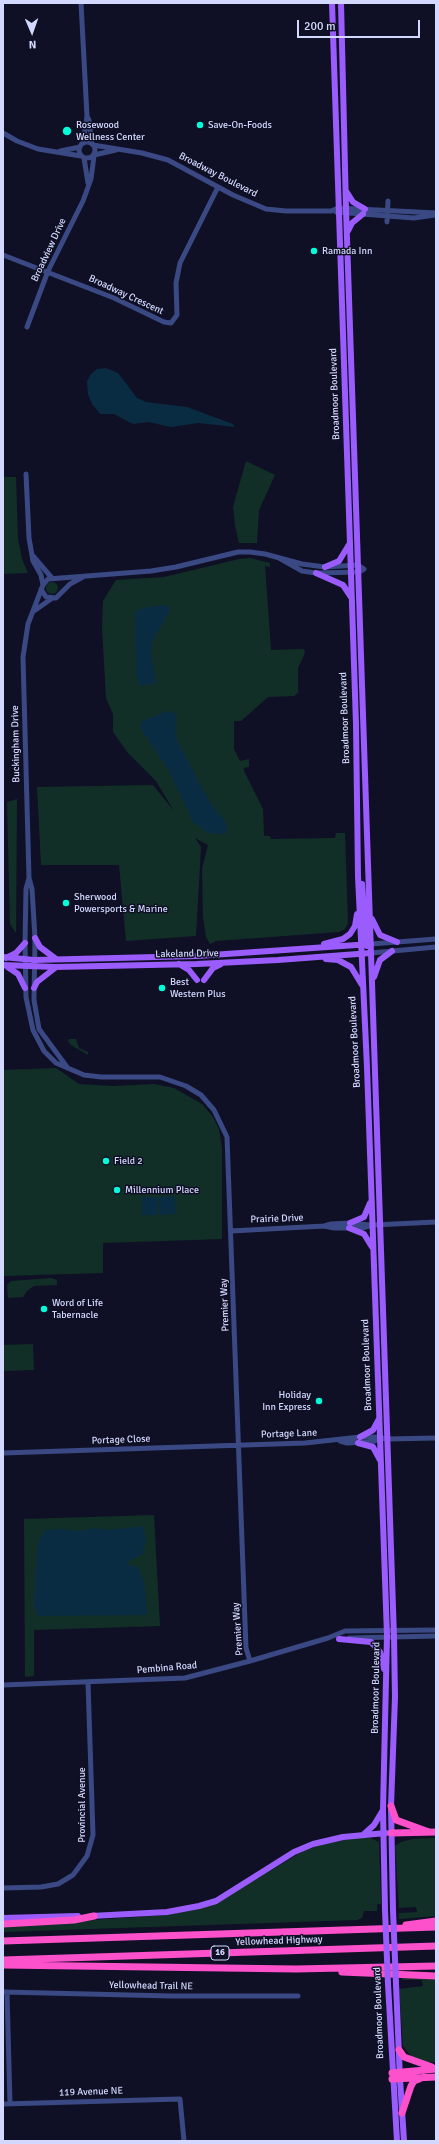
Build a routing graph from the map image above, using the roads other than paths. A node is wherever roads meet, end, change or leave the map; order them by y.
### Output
1 (81, 3) edge
2 (332, 3) edge
3 (338, 3) edge
4 (342, 3) edge
5 (342, 23) junction
6 (87, 116) junction
7 (3, 133) edge
8 (92, 144) junction
9 (81, 145) junction
10 (119, 150) junction
11 (55, 151) junction
12 (94, 155) junction
13 (83, 157) junction
14 (88, 182) junction
15 (218, 187) junction
16 (346, 190) junction
17 (388, 201) dead end
18 (388, 210) junction
19 (336, 211) junction
20 (346, 211) junction
21 (364, 212) junction
22 (436, 214) edge
23 (388, 216) junction
24 (387, 222) dead end
25 (347, 232) junction
26 (3, 255) edge
27 (48, 271) junction
28 (27, 327) dead end
29 (26, 474) dead end
30 (350, 543) junction
31 (33, 556) junction
32 (279, 558) junction
33 (350, 566) junction
34 (326, 567) junction
35 (358, 569) junction
36 (351, 572) junction
37 (316, 573) junction
38 (87, 574) junction
39 (55, 579) junction
40 (42, 587) junction
41 (64, 590) junction
42 (351, 598) junction
43 (50, 599) junction
44 (34, 612) junction
45 (358, 876) junction
46 (29, 878) junction
47 (359, 906) junction
48 (370, 912) junction
49 (35, 938) junction
50 (436, 939) edge
51 (397, 942) junction
52 (25, 943) junction
53 (366, 944) junction
54 (436, 947) edge
55 (280, 951) junction
56 (392, 951) junction
57 (371, 953) junction
58 (362, 954) junction
59 (4, 957) edge
60 (300, 958) junction
61 (56, 959) junction
62 (25, 960) junction
63 (34, 960) junction
64 (223, 963) junction
65 (177, 964) junction
66 (4, 965) edge
67 (25, 967) junction
68 (34, 967) junction
69 (55, 967) junction
70 (197, 980) dead end
71 (204, 980) dead end
72 (362, 986) junction
73 (372, 987) junction
74 (26, 988) junction
75 (34, 988) junction
76 (67, 1067) junction
77 (372, 1199) junction
78 (436, 1222) edge
79 (349, 1225) junction
80 (371, 1225) junction
81 (380, 1225) junction
82 (231, 1231) junction
83 (374, 1252) junction
84 (379, 1418) junction
85 (379, 1438) junction
86 (436, 1438) edge
87 (388, 1439) junction
88 (359, 1440) junction
89 (239, 1444) junction
90 (3, 1453) edge
91 (381, 1462) junction
92 (436, 1630) edge
93 (387, 1633) junction
94 (394, 1633) junction
95 (436, 1636) edge
96 (328, 1638) junction
97 (339, 1639) junction
98 (250, 1661) junction
99 (88, 1682) junction
100 (3, 1685) edge
101 (387, 1686) junction
102 (391, 1806) junction
103 (383, 1810) junction
104 (432, 1832) edge
105 (383, 1833) junction
106 (391, 1833) junction
107 (364, 1834) junction
108 (3, 1888) edge
109 (94, 1916) junction
110 (3, 1918) edge
111 (436, 1921) edge
112 (3, 1924) edge
113 (436, 1927) edge
114 (379, 1929) junction
115 (3, 1941) edge
116 (436, 1946) edge
117 (3, 1960) edge
118 (3, 1965) edge
119 (436, 1966) edge
120 (296, 1969) junction
121 (436, 1976) edge
122 (5, 1992) edge
123 (298, 1996) dead end
124 (399, 2050) junction
125 (436, 2068) edge
126 (396, 2076) junction
127 (436, 2076) edge
128 (424, 2077) junction
129 (3, 2104) edge
130 (10, 2104) junction
131 (402, 2113) junction
132 (184, 2141) edge
133 (397, 2141) edge
134 (404, 2141) edge

1 - 6 street
2 - 19 main road, Broadmoor Boulevard
3 - 5 main road
4 - 5 main road, Broadmoor Boulevard
5 - 16 main road, Broadmoor Boulevard
6 - 8 street
6 - 9 street
7 - 11 street
8 - 9 street
8 - 10 street, Broadway Boulevard
8 - 12 street
9 - 11 street
9 - 13 street
10 - 12 street, Broadway Boulevard
10 - 15 street, Broadway Boulevard
11 - 13 street
12 - 13 street
12 - 14 street, Broadview Drive
13 - 14 street
14 - 27 street, Broadview Drive
15 - 19 street, Broadway Boulevard
15 - 27 street, Broadway Crescent
16 - 20 main road, Broadmoor Boulevard
16 - 21 main road
17 - 18 street
18 - 21 street
18 - 22 street
18 - 23 street
19 - 20 street, Broadway Boulevard
19 - 30 main road, Broadmoor Boulevard
20 - 21 street, Broadway Boulevard
20 - 25 main road, Broadmoor Boulevard
21 - 23 street
21 - 25 main road
22 - 23 street
23 - 24 street
25 - 35 main road, Broadmoor Boulevard
26 - 27 street
27 - 28 street, Broadview Drive
29 - 31 street
30 - 33 main road, Broadmoor Boulevard
30 - 34 main road
31 - 39 street
31 - 40 street
32 - 34 street
32 - 37 street
32 - 38 street
33 - 34 street
33 - 35 street
33 - 36 main road, Broadmoor Boulevard
35 - 36 street
35 - 48 main road, Broadmoor Boulevard
36 - 37 street
36 - 42 main road, Broadmoor Boulevard
37 - 42 main road
38 - 39 street
38 - 41 street
39 - 40 street
39 - 41 street
40 - 43 street
40 - 44 street, Buckingham Drive
41 - 43 street
42 - 45 main road, Broadmoor Boulevard
43 - 44 street
44 - 46 street, Buckingham Drive
45 - 47 main road, Broadmoor Boulevard
45 - 53 main road
46 - 49 street, Buckingham Drive
46 - 52 street, Buckingham Drive
47 - 53 main road, Broadmoor Boulevard
47 - 55 main road
48 - 51 main road
48 - 53 main road, Broadmoor Boulevard
49 - 61 main road
49 - 63 street, Buckingham Drive
50 - 51 street
51 - 53 street
52 - 59 main road
52 - 62 street, Buckingham Drive
53 - 55 main road, Lakeland Drive
53 - 57 main road, Broadmoor Boulevard
53 - 58 main road, Broadmoor Boulevard
54 - 56 street
55 - 61 main road, Lakeland Drive
56 - 57 street
56 - 73 main road
57 - 58 main road, Lakeland Drive
57 - 73 main road, Broadmoor Boulevard
58 - 60 main road, Lakeland Drive
58 - 72 main road, Broadmoor Boulevard
59 - 62 main road, Lakeland Drive
60 - 64 main road, Lakeland Drive
60 - 72 main road
61 - 63 main road, Lakeland Drive
62 - 63 main road, Lakeland Drive
62 - 67 street, Premier Way
63 - 68 street, Premier Way
64 - 65 main road, Lakeland Drive
64 - 71 main road
65 - 69 main road, Lakeland Drive
65 - 70 main road
66 - 67 main road, Lakeland Drive
66 - 74 main road
67 - 68 main road, Lakeland Drive
67 - 74 street, Premier Way
68 - 69 main road, Lakeland Drive
68 - 75 street, Premier Way
69 - 75 main road
72 - 77 main road, Broadmoor Boulevard
73 - 81 main road, Broadmoor Boulevard
74 - 76 street, Premier Way
75 - 76 street, Premier Way
76 - 82 street, Premier Way
77 - 79 main road
77 - 80 main road, Broadmoor Boulevard
78 - 81 street, Prairie Drive
79 - 80 street, Prairie Drive
79 - 82 street, Prairie Drive
79 - 83 main road
80 - 81 street, Prairie Drive
80 - 83 main road, Broadmoor Boulevard
81 - 87 main road, Broadmoor Boulevard
82 - 89 street, Premier Way
83 - 84 main road, Broadmoor Boulevard
84 - 85 main road, Broadmoor Boulevard
84 - 88 main road
85 - 87 street, Portage Lane
85 - 88 street, Portage Lane
85 - 91 main road, Broadmoor Boulevard
86 - 87 street, Portage Lane
87 - 94 main road, Broadmoor Boulevard
88 - 89 street, Portage Lane
88 - 91 main road
89 - 90 street, Portage Close
89 - 98 street, Premier Way
91 - 93 main road, Broadmoor Boulevard
92 - 94 street
93 - 94 street
93 - 96 street, Pembina Road
93 - 97 street, Pembina Road
93 - 101 main road, Broadmoor Boulevard
94 - 95 street
94 - 102 main road, Broadmoor Boulevard
96 - 97 street, Pembina Road
96 - 98 street, Pembina Road
97 - 101 main road
98 - 99 street, Pembina Road
99 - 100 street, Pembina Road
99 - 108 street, Provincial Avenue
101 - 103 main road, Broadmoor Boulevard
102 - 104 highway
102 - 106 main road, Broadmoor Boulevard
103 - 105 main road, Broadmoor Boulevard
103 - 107 main road
104 - 106 highway
105 - 106 main road
105 - 107 main road
105 - 126 main road, Broadmoor Boulevard, bridge
106 - 124 main road, Broadmoor Boulevard, bridge
107 - 109 main road
109 - 110 main road
109 - 112 highway
111 - 114 highway
113 - 114 highway, Yellowhead Highway / 16
114 - 115 highway, Yellowhead Highway / 16
116 - 117 highway, Yellowhead Highway / 16
118 - 120 highway
119 - 120 highway
120 - 121 highway
122 - 123 street, Yellowhead Trail NE
122 - 130 street
124 - 125 highway
124 - 126 main road, Broadmoor Boulevard
125 - 126 highway
126 - 128 highway
126 - 131 main road
126 - 133 main road
127 - 128 highway
128 - 131 highway
129 - 130 street, 119 Avenue NE
130 - 132 street, 119 Avenue NE
131 - 134 main road

